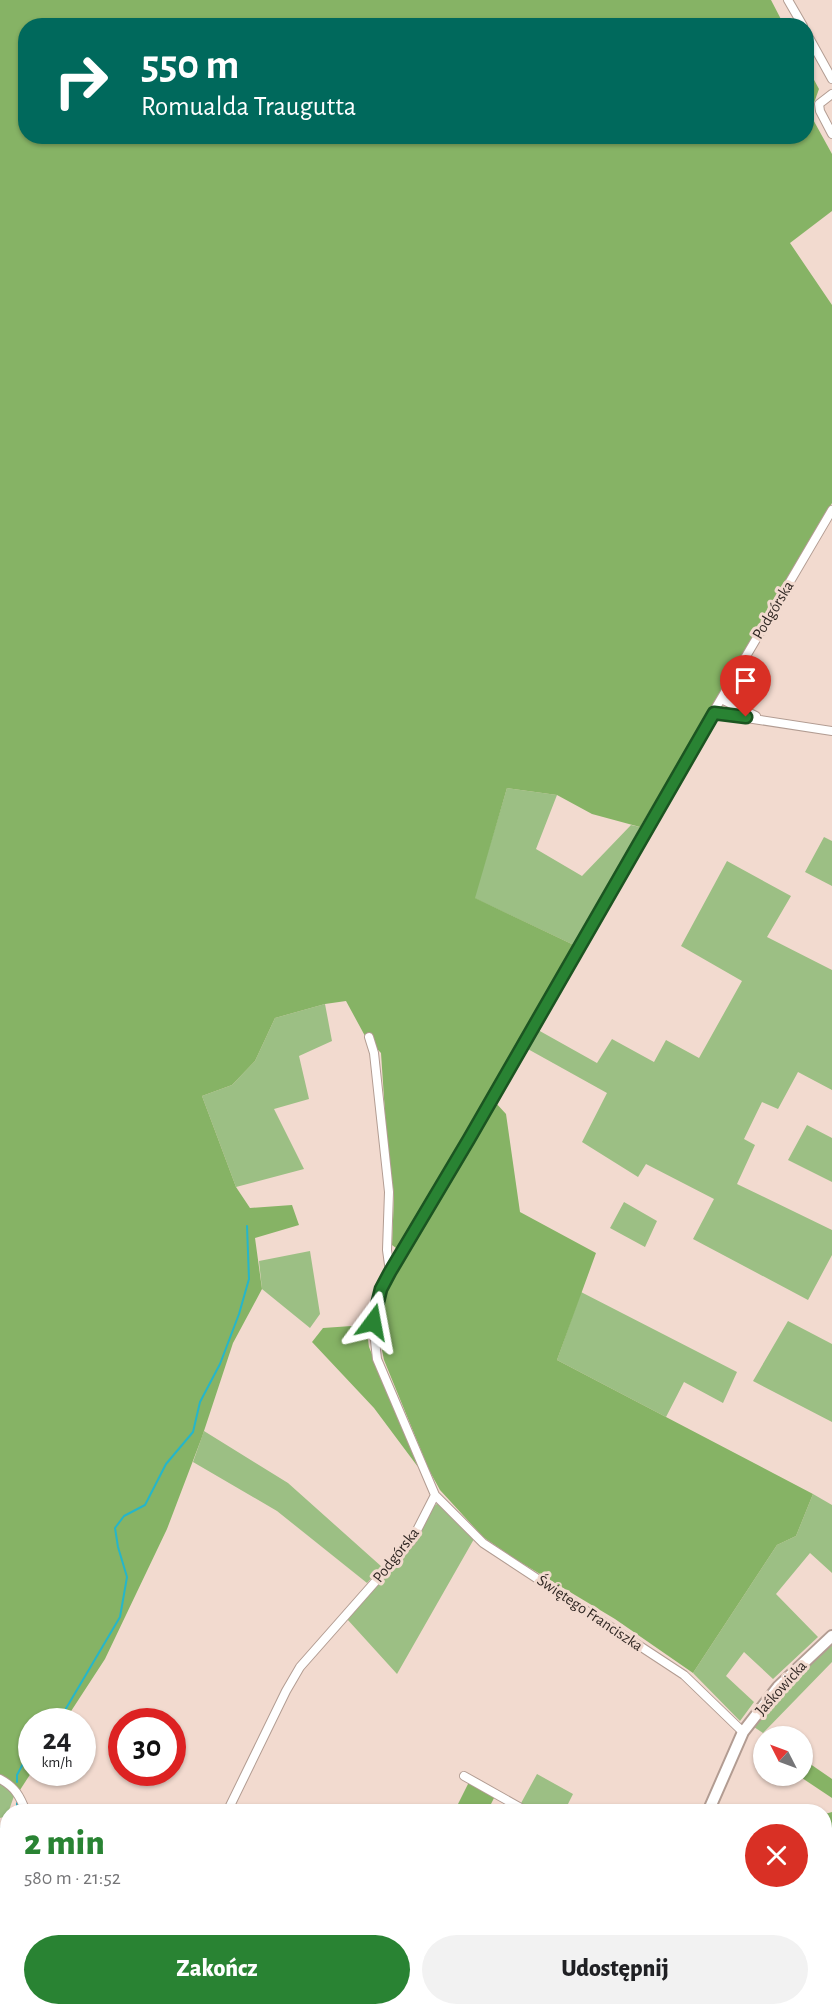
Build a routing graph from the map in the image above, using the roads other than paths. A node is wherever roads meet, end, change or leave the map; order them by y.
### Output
1 (788, 0) edge
2 (798, 18) edge
3 (814, 47) edge
4 (832, 79) edge
5 (832, 94) edge
6 (832, 134) edge
7 (832, 510) edge
8 (721, 699) junction
9 (714, 713) junction
10 (762, 720) junction
11 (832, 731) edge
12 (369, 1037) dead end
13 (390, 1272) junction
14 (435, 1495) junction
15 (832, 1636) edge
16 (743, 1732) junction
17 (464, 1776) dead end
18 (0, 1779) edge
19 (23, 1804) edge
20 (230, 1804) edge
21 (514, 1804) edge
22 (712, 1804) edge

1 - 2 street
3 - 4 street
5 - 6 street
7 - 8 street, Podgórska
8 - 9 street, Podgórska
8 - 10 street
9 - 10 street
9 - 13 street, Podgórska
10 - 11 street
12 - 13 street, Podgórska
13 - 14 street, Podgórska
14 - 16 street, Świętego Franciszka
14 - 20 street, Podgórska
15 - 16 street, Jaśkowicka
16 - 22 street, Jaśkowicka
17 - 21 street
18 - 19 street

